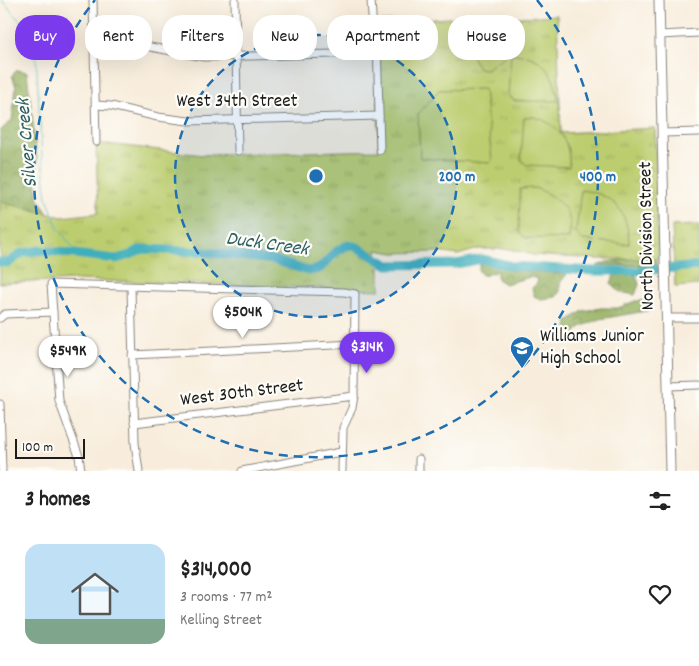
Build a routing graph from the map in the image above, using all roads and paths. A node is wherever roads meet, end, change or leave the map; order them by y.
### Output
1 (93, 0) edge
2 (235, 0) edge
3 (371, 0) edge
4 (659, 0) edge
5 (93, 15) edge
6 (235, 15) edge
7 (371, 15) edge
8 (699, 33) edge
9 (660, 35) junction
10 (327, 54) edge
11 (243, 57) edge
12 (95, 60) edge
13 (236, 60) edge
14 (378, 60) edge
15 (96, 105) junction
16 (379, 116) junction
17 (238, 121) junction
18 (699, 132) edge
19 (662, 133) junction
20 (96, 142) dead end
21 (380, 150) dead end
22 (238, 151) dead end
23 (131, 287) junction
24 (53, 312) junction
25 (0, 318) edge
26 (667, 318) junction
27 (699, 318) edge
28 (354, 344) junction
29 (132, 355) junction
30 (699, 385) edge
31 (668, 386) junction
32 (354, 396) junction
33 (0, 404) edge
34 (134, 423) junction
35 (342, 452) junction
36 (419, 460) dead end
37 (277, 468) edge
38 (2, 471) edge
39 (81, 471) edge
40 (139, 471) edge
41 (242, 471) edge
42 (342, 471) edge
43 (419, 471) edge
44 (670, 471) edge

1 - 5 street
2 - 6 street
3 - 7 street
4 - 9 main road, North Division Street
8 - 9 street
9 - 19 main road, North Division Street
10 - 11 street
12 - 15 street
13 - 17 street
14 - 16 street
15 - 17 street, West 34th Street
15 - 20 street
16 - 17 street, West 34th Street
16 - 21 street
17 - 22 street
18 - 19 street
19 - 26 main road, North Division Street
23 - 24 street
23 - 28 street
23 - 29 street
24 - 25 street
24 - 39 street
26 - 27 street
26 - 31 main road, North Division Street
28 - 29 street
28 - 32 street
29 - 34 street
30 - 31 street
31 - 44 main road, North Division Street
32 - 34 street, West 30th Street
32 - 35 street
33 - 38 street
34 - 40 street
35 - 37 street
35 - 42 street
36 - 43 street
37 - 41 street

